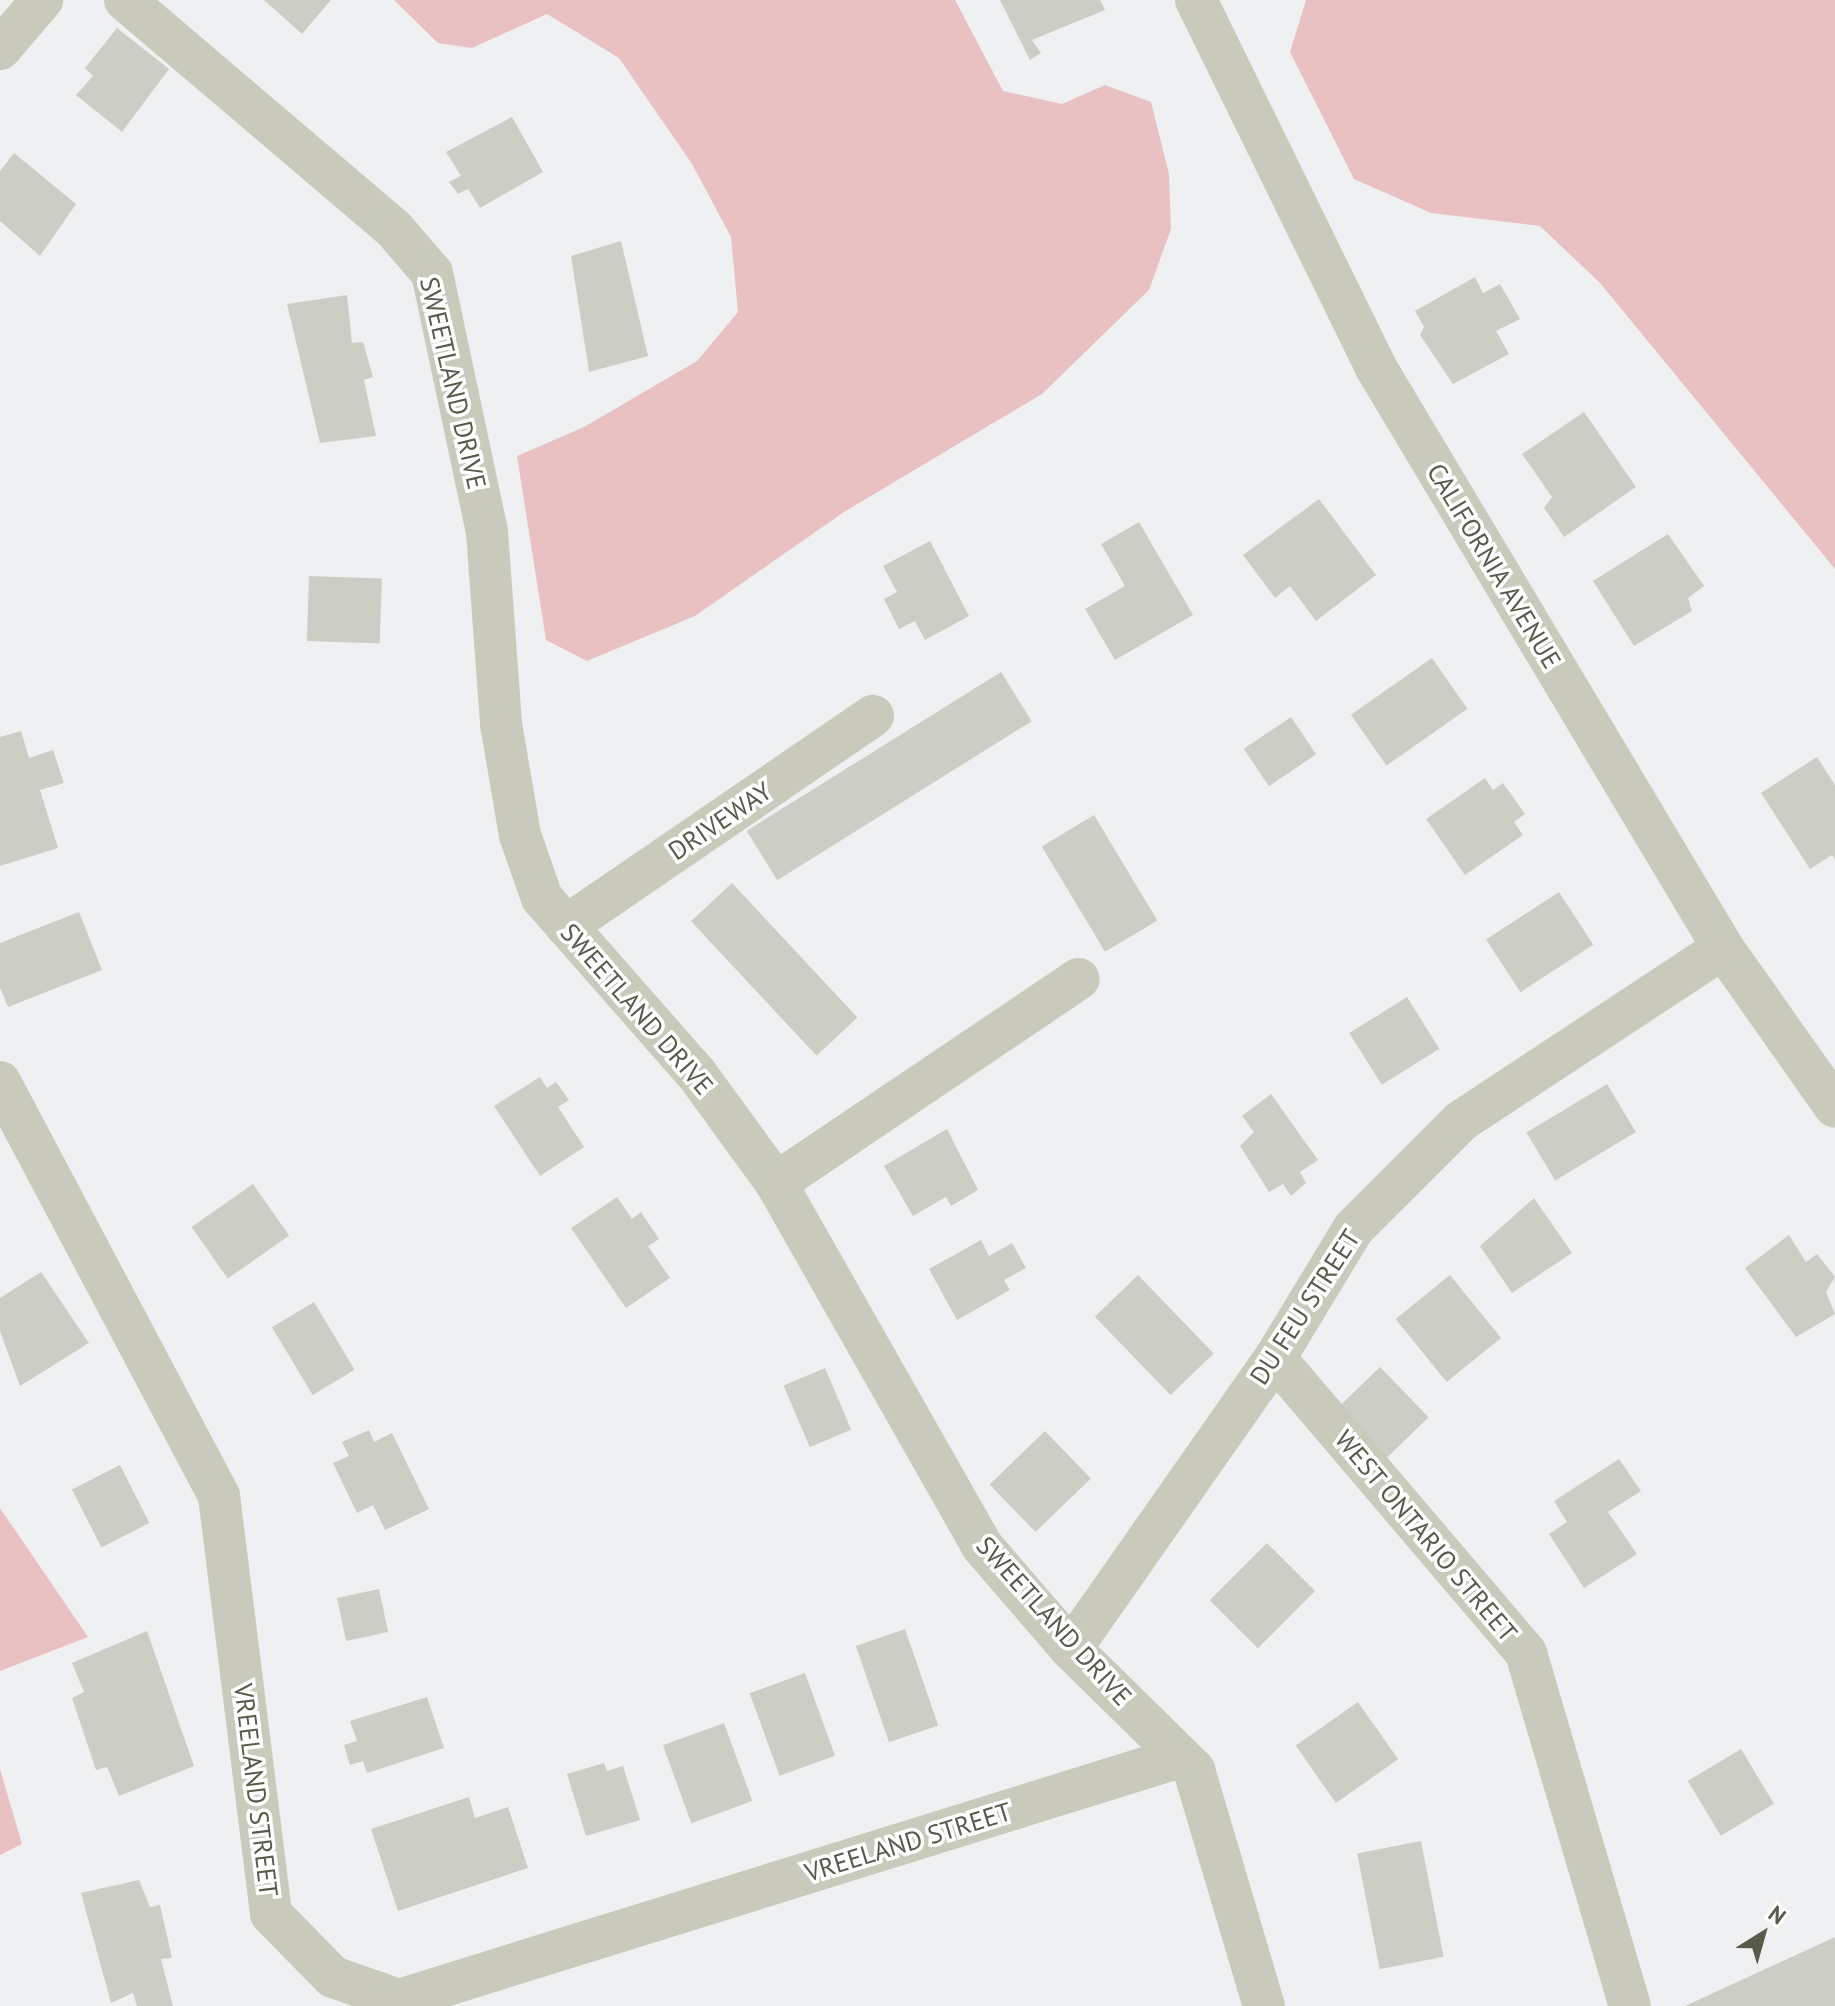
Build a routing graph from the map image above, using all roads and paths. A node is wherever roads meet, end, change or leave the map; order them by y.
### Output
1 (42, 0) edge
2 (125, 0) edge
3 (1196, 0) edge
4 (0, 49) edge
5 (873, 716) dead end
6 (566, 926) junction
7 (1723, 948) junction
8 (1079, 979) dead end
9 (0, 1082) edge
10 (1835, 1107) edge
11 (776, 1183) junction
12 (1275, 1358) junction
13 (1071, 1649) junction
14 (1180, 1757) junction
15 (1264, 2006) edge
16 (1630, 2006) edge

1 - 4 street
2 - 6 street, SWEETLAND DRIVE
3 - 7 street, CALIFORNIA AVENUE
5 - 6 street, DRIVEWAY
6 - 11 street, SWEETLAND DRIVE
7 - 10 street, CALIFORNIA AVENUE
7 - 12 street, DU FEU STREET
8 - 11 street
9 - 14 street, VREELAND STREET
11 - 13 street, SWEETLAND DRIVE
12 - 13 street, DU FEU STREET
12 - 16 street, WEST ONTARIO STREET
13 - 14 street, SWEETLAND DRIVE
14 - 15 street, SWEETLAND DRIVE

